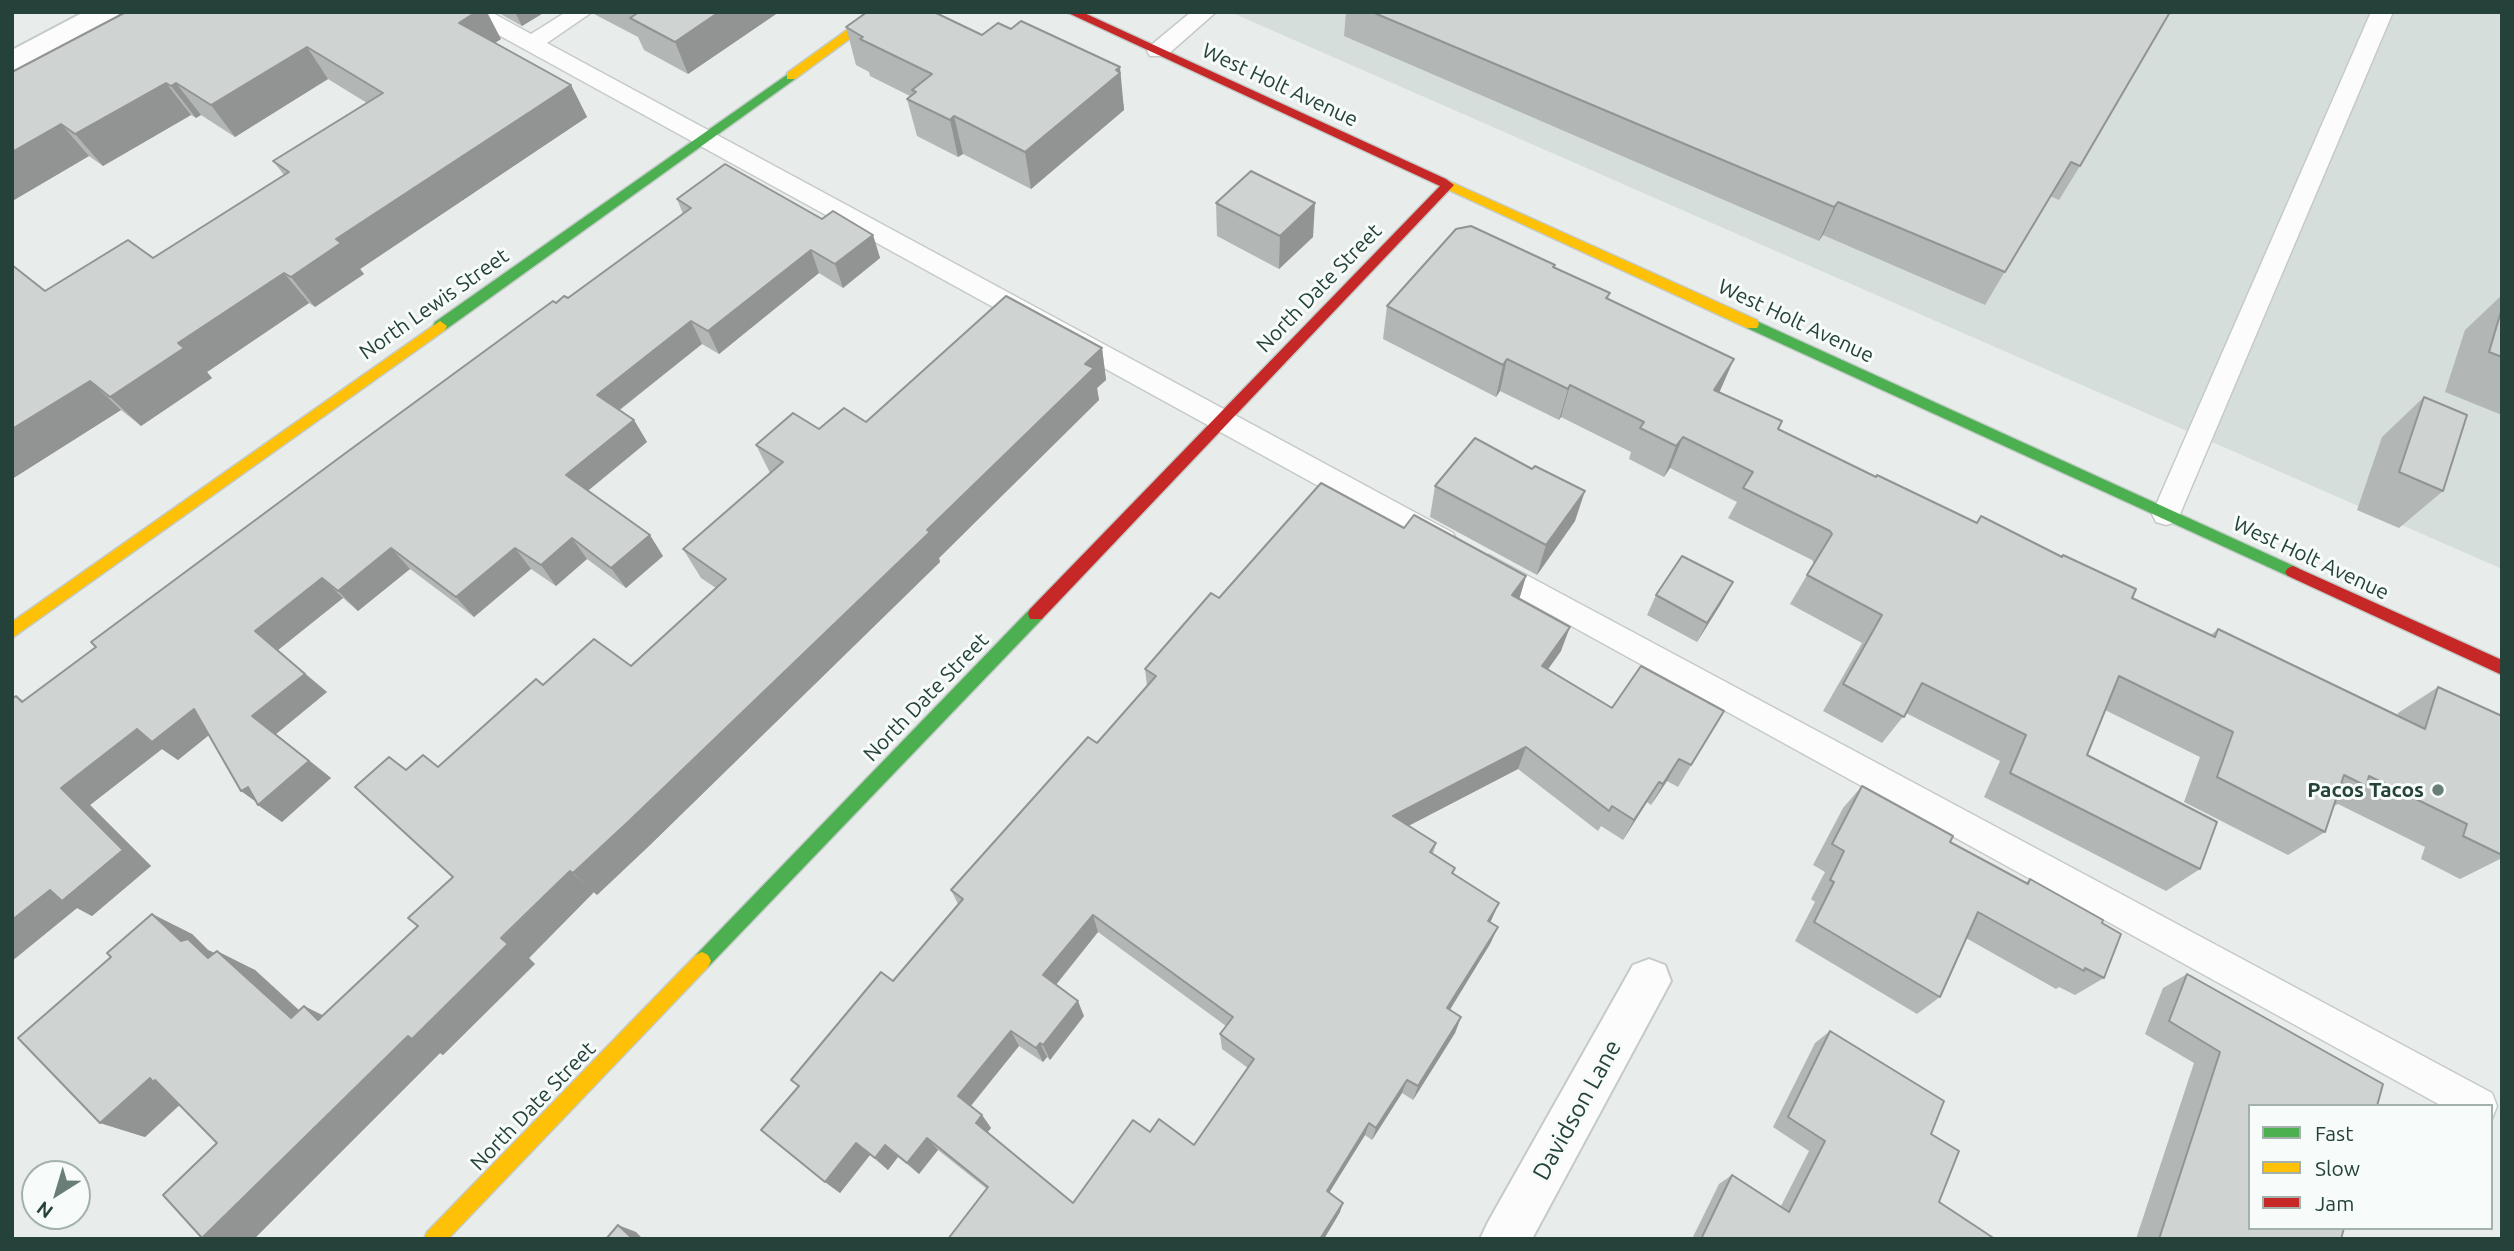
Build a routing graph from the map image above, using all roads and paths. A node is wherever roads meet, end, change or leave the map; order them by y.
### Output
1 (106, 12) edge
2 (474, 12) edge
3 (581, 12) edge
4 (880, 12) edge
5 (1205, 12) edge
6 (2382, 12) edge
7 (1074, 13) edge
8 (531, 43) junction
9 (1158, 51) junction
10 (12, 62) edge
11 (705, 137) junction
12 (1448, 185) junction
13 (1221, 421) junction
14 (2166, 514) junction
15 (12, 631) edge
16 (2502, 668) edge
17 (1649, 981) dead end
18 (2475, 1104) edge
19 (434, 1239) edge
20 (1505, 1239) edge

1 - 10 street
2 - 8 lane
3 - 8 lane
4 - 11 street, North Lewis Street
5 - 9 lane
6 - 14 lane
7 - 9 street, West Holt Avenue
8 - 11 lane
9 - 12 street, West Holt Avenue
11 - 13 lane
11 - 15 street, North Lewis Street
12 - 13 street, North Date Street
12 - 14 street, West Holt Avenue
13 - 18 lane
13 - 19 street, North Date Street
14 - 16 street, West Holt Avenue
17 - 20 street, Davidson Lane

